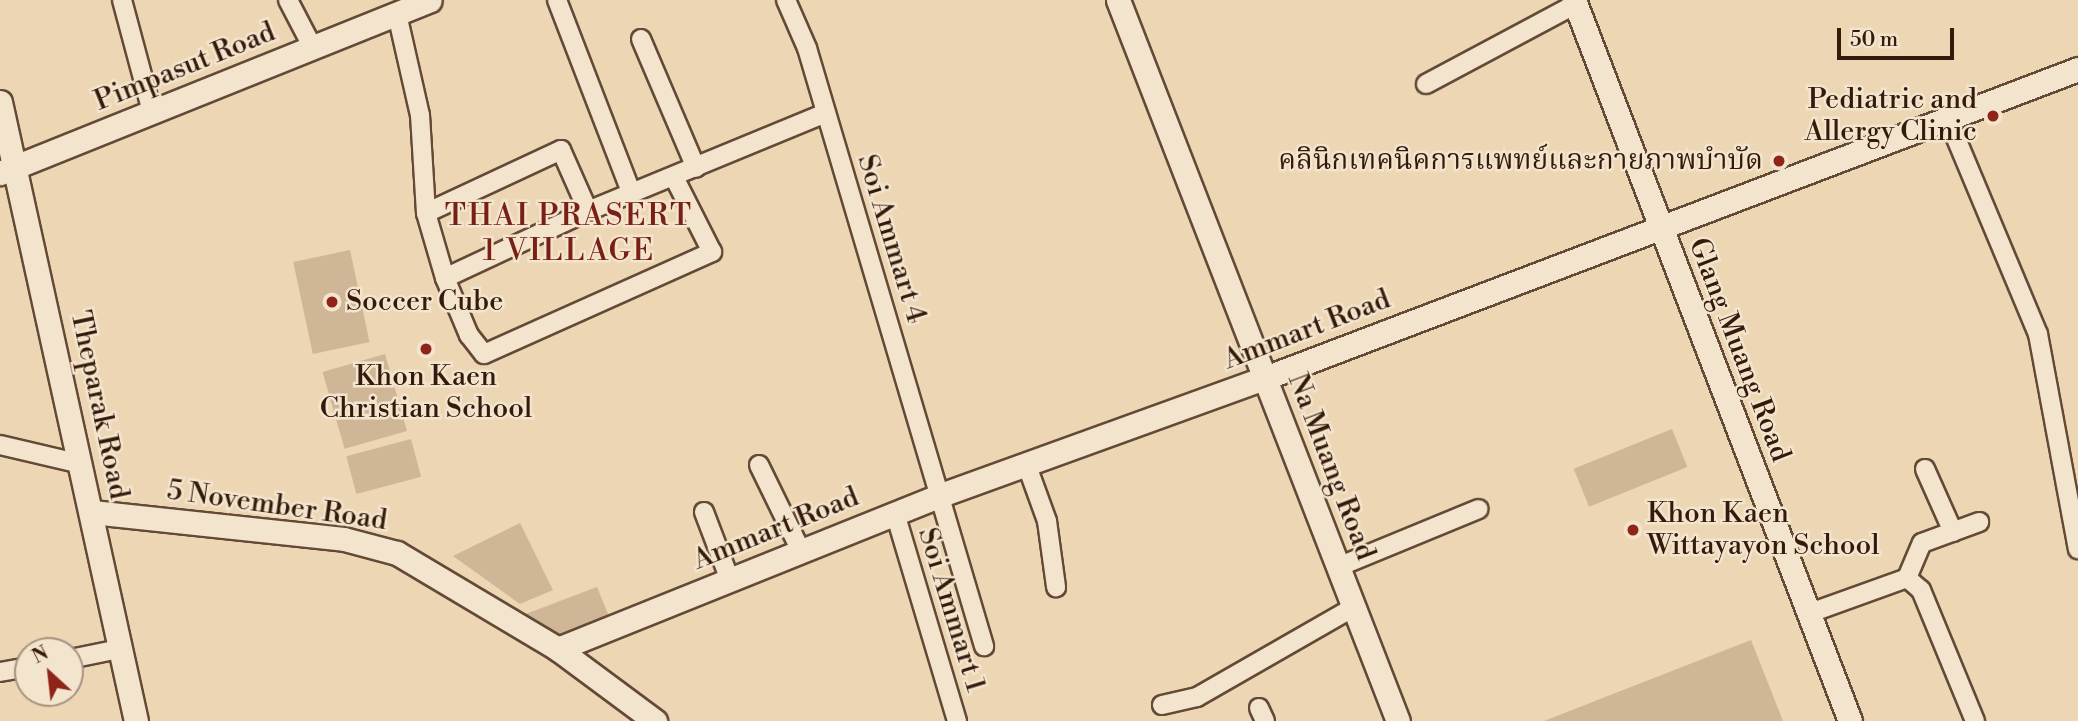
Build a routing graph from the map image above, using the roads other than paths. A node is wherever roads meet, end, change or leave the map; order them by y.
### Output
1 (122, 0) edge
2 (288, 0) edge
3 (430, 0) edge
4 (557, 0) edge
5 (786, 0) edge
6 (1118, 0) edge
7 (1575, 2) edge
8 (397, 14) junction
9 (641, 39) dead end
10 (313, 48) junction
11 (2078, 69) edge
12 (1426, 84) dead end
13 (0, 102) edge
14 (152, 112) junction
15 (826, 113) junction
16 (1948, 119) junction
17 (696, 169) junction
18 (8, 170) edge
19 (675, 179) junction
20 (632, 194) junction
21 (588, 211) junction
22 (426, 213) junction
23 (1660, 228) junction
24 (445, 278) junction
25 (1265, 378) junction
26 (0, 445) edge
27 (1026, 463) junction
28 (81, 464) junction
29 (759, 465) dead end
30 (1925, 469) dead end
31 (942, 495) junction
32 (1479, 509) dead end
33 (92, 512) junction
34 (704, 512) dead end
35 (895, 513) junction
36 (1979, 522) dead end
37 (1953, 532) junction
38 (2078, 549) edge
39 (801, 551) junction
40 (1338, 567) junction
41 (1906, 578) junction
42 (730, 580) junction
43 (1056, 587) dead end
44 (1354, 607) junction
45 (1810, 613) junction
46 (984, 646) dead end
47 (119, 649) junction
48 (558, 649) junction
49 (84, 656) edge
50 (1162, 705) dead end
51 (136, 721) edge
52 (655, 721) edge
53 (957, 721) edge
54 (1398, 721) edge
55 (1850, 721) edge
56 (1975, 721) edge

1 - 14 street
2 - 10 street
3 - 8 street, Pimpasut Road
4 - 20 street
5 - 15 street, Soi Ammart 4
6 - 25 street, Na Muang Road
7 - 12 street
7 - 23 street, Glang Muang Road
8 - 10 street, Pimpasut Road
8 - 22 street
9 - 17 street
10 - 14 street, Pimpasut Road
11 - 16 street, Ammart Road
13 - 18 street, Theparak Road
14 - 18 street, Pimpasut Road
15 - 17 street
15 - 31 street, Soi Ammart 4
16 - 23 street, Ammart Road
16 - 38 street
17 - 19 street
18 - 28 street, Theparak Road
19 - 20 street
19 - 24 street
20 - 21 street
21 - 22 street
21 - 24 street
22 - 24 street
23 - 25 street, Ammart Road
23 - 45 street, Glang Muang Road
25 - 27 street, Ammart Road
25 - 40 street, Na Muang Road
26 - 28 street
27 - 31 street, Ammart Road
27 - 43 street
28 - 33 street, Theparak Road
29 - 39 street
30 - 37 street
31 - 35 street, Ammart Road
31 - 46 street, Soi Ammart 4
32 - 40 street
33 - 47 street, Theparak Road
33 - 48 street, 5 November Road
34 - 42 street
35 - 39 street, Ammart Road
35 - 53 street, Soi Ammart 1
36 - 37 street
37 - 41 street
39 - 42 street, Ammart Road
40 - 44 street, Na Muang Road
41 - 45 street
41 - 56 street
42 - 48 street, Ammart Road
44 - 50 street
44 - 54 street, Na Muang Road
45 - 55 street, Glang Muang Road
47 - 49 street
47 - 51 street, Theparak Road
48 - 52 street, 5 November Road

